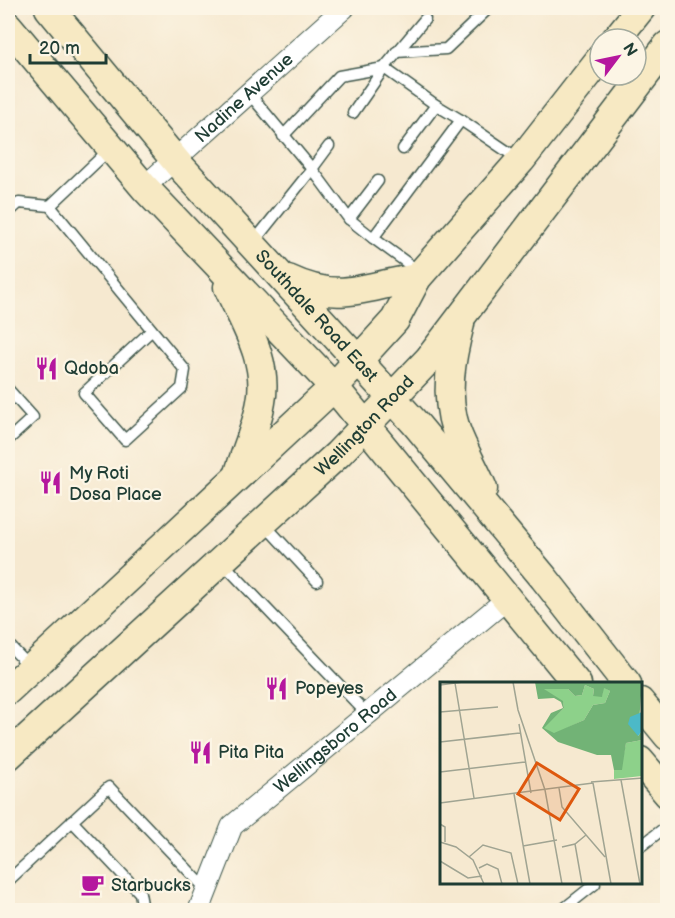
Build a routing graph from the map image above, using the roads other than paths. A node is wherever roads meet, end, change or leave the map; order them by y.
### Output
1 (49, 8) edge
2 (344, 8) edge
3 (489, 8) edge
4 (641, 8) edge
5 (425, 20) dead end
6 (8, 26) edge
7 (626, 27) edge
8 (668, 45) edge
9 (396, 52) junction
10 (384, 68) junction
11 (588, 74) edge
12 (248, 92) junction
13 (436, 105) junction
14 (353, 113) dead end
15 (461, 120) junction
16 (284, 136) junction
17 (330, 146) dead end
18 (112, 148) junction
19 (403, 149) dead end
20 (174, 159) junction
21 (521, 160) junction
22 (312, 169) junction
23 (378, 181) dead end
24 (144, 187) junction
25 (50, 206) junction
26 (8, 213) edge
27 (350, 219) junction
28 (373, 238) junction
29 (251, 244) junction
30 (217, 264) junction
31 (419, 275) junction
32 (281, 276) junction
33 (463, 313) junction
34 (151, 331) junction
35 (358, 359) junction
36 (334, 387) junction
37 (8, 389) edge
38 (392, 397) junction
39 (365, 424) junction
40 (8, 440) edge
41 (238, 475) junction
42 (494, 517) junction
43 (263, 523) junction
44 (221, 561) junction
45 (317, 581) dead end
46 (507, 598) junction
47 (8, 644) edge
48 (31, 669) junction
49 (575, 682) edge
50 (625, 682) edge
51 (8, 690) edge
52 (642, 704) edge
53 (367, 714) junction
54 (668, 736) edge
55 (8, 756) edge
56 (642, 763) edge
57 (668, 794) edge
58 (72, 821) junction
59 (668, 825) edge
60 (642, 845) edge
61 (8, 881) edge
62 (594, 885) edge
63 (206, 889) junction
64 (143, 910) edge
65 (199, 910) edge
66 (562, 910) edge

1 - 20 main road, Southdale Road East
2 - 12 street, Nadine Avenue
3 - 9 lane
4 - 7 main road
5 - 9 lane
6 - 18 main road, Southdale Road East
8 - 33 main road, Wellington Road
9 - 10 lane
10 - 13 lane
10 - 14 lane
10 - 16 lane
11 - 21 main road
12 - 16 lane
12 - 20 street, Nadine Avenue
13 - 15 lane
13 - 19 lane
15 - 21 lane
15 - 28 lane
16 - 22 lane
17 - 22 lane
18 - 24 main road, Southdale Road East
18 - 25 lane
20 - 24 street, Nadine Avenue
20 - 29 main road, Southdale Road East
21 - 31 main road
22 - 27 lane
22 - 29 lane
23 - 27 lane
24 - 30 main road, Southdale Road East
25 - 26 lane
25 - 34 lane
27 - 28 lane
28 - 31 lane
29 - 32 main road, Southdale Road East
30 - 36 main road, Southdale Road East
30 - 41 main road
31 - 32 main road
31 - 35 main road
32 - 35 main road, Southdale Road East
33 - 38 main road, Wellington Road
33 - 42 main road
34 - 34 lane
35 - 36 main road
35 - 38 main road, Southdale Road East
36 - 39 main road, Southdale Road East
36 - 41 main road
37 - 40 lane
38 - 39 main road, Wellington Road
38 - 42 main road, Southdale Road East
39 - 43 main road, Wellington Road
39 - 46 main road, Southdale Road East
41 - 48 main road
42 - 50 main road, Southdale Road East
43 - 44 main road, Wellington Road
43 - 45 lane
44 - 53 lane
44 - 55 main road, Wellington Road
46 - 49 main road, Southdale Road East
46 - 53 street, Wellingsboro Road
47 - 48 lane
48 - 51 main road
52 - 54 main road
53 - 63 street, Wellingsboro Road
56 - 57 main road
58 - 61 lane
58 - 63 lane
58 - 64 lane
59 - 60 lane
62 - 66 lane
63 - 65 street, Wellingsboro Road

